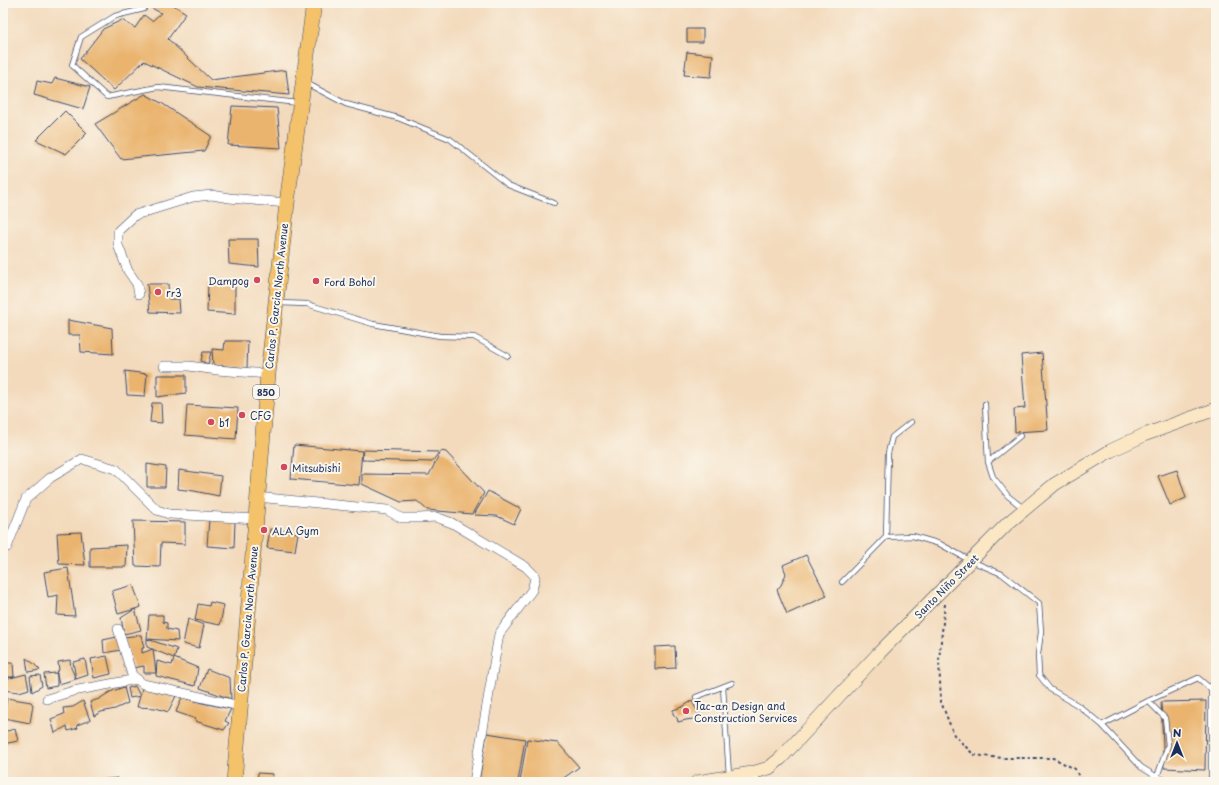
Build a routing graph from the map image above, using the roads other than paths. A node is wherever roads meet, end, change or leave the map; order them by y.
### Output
1 (314, 3) edge
2 (144, 9) dead end
3 (303, 82) junction
4 (300, 104) junction
5 (287, 203) junction
6 (554, 203) dead end
7 (139, 294) dead end
8 (276, 303) junction
9 (508, 356) dead end
10 (164, 366) dead end
11 (268, 374) junction
12 (985, 404) dead end
13 (1216, 409) edge
14 (911, 422) dead end
15 (1020, 436) dead end
16 (988, 462) junction
17 (258, 497) junction
18 (1025, 509) junction
19 (256, 519) junction
20 (886, 537) junction
21 (3, 549) edge
22 (971, 560) junction
23 (842, 582) dead end
24 (118, 629) dead end
25 (137, 679) junction
26 (732, 683) dead end
27 (723, 687) junction
28 (696, 697) dead end
29 (47, 699) dead end
30 (1148, 701) junction
31 (240, 706) junction
32 (1102, 725) junction
33 (754, 777) edge
34 (734, 778) edge
35 (1157, 778) junction
36 (234, 782) edge
37 (474, 782) edge
38 (697, 782) edge
39 (1170, 782) edge
40 (1207, 782) edge

1 - 3 main road, Carlos P. Garcia North Avenue / 850
2 - 4 lane
3 - 4 main road, Carlos P. Garcia North Avenue / 850
3 - 6 lane
4 - 5 main road, Carlos P. Garcia North Avenue / 850
5 - 7 street
5 - 8 main road, Carlos P. Garcia North Avenue / 850
8 - 9 lane
8 - 11 main road, Carlos P. Garcia North Avenue / 850
10 - 11 street
11 - 17 main road, Carlos P. Garcia North Avenue / 850
12 - 16 lane
13 - 18 main road, Santo Niño Street
14 - 20 lane
15 - 16 lane
16 - 18 lane
17 - 19 main road, Carlos P. Garcia North Avenue / 850
17 - 37 street
18 - 22 main road, Santo Niño Street
19 - 21 street
19 - 31 main road, Carlos P. Garcia North Avenue / 850
20 - 22 lane
20 - 23 lane
22 - 32 lane
22 - 33 main road, Santo Niño Street
24 - 25 street
25 - 29 street
25 - 31 street
26 - 27 lane
27 - 28 lane
27 - 34 lane
30 - 32 lane
30 - 35 lane
30 - 40 lane
31 - 36 main road, Carlos P. Garcia North Avenue / 850
32 - 35 lane
33 - 34 main road, Santo Niño Street
34 - 38 main road, Santo Niño Street
35 - 39 lane

